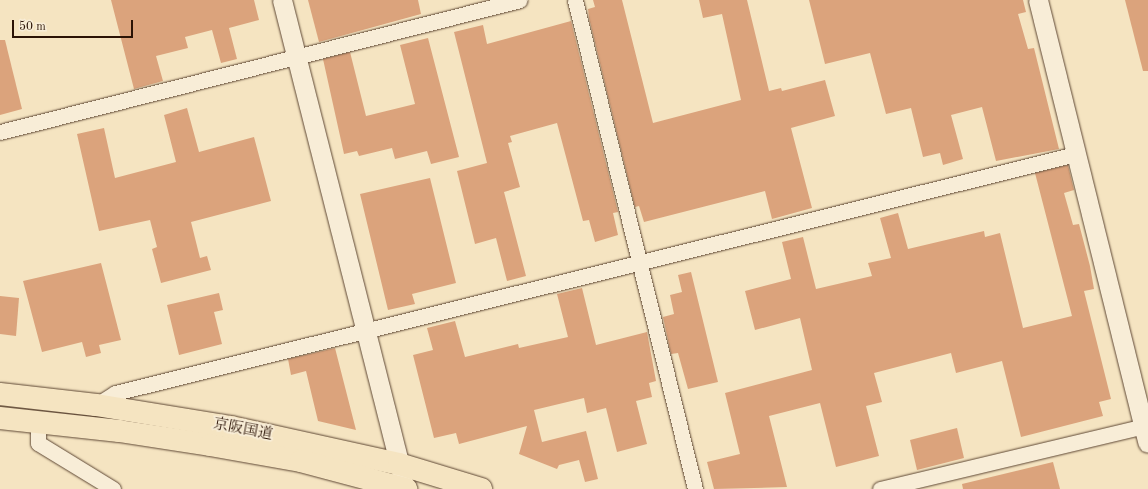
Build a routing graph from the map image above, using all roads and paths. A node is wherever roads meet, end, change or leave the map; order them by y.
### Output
1 (282, 0) edge
2 (520, 0) edge
3 (575, 0) edge
4 (1038, 0) edge
5 (296, 58) junction
6 (0, 132) edge
7 (1076, 154) junction
8 (640, 261) junction
9 (365, 330) junction
10 (0, 394) edge
11 (96, 405) junction
12 (0, 418) edge
13 (38, 422) junction
14 (1147, 431) edge
15 (400, 464) junction
16 (113, 489) edge
17 (406, 489) edge
18 (481, 489) edge
19 (695, 489) edge
20 (880, 489) edge

1 - 5 street
2 - 5 street
3 - 8 street
4 - 7 street
5 - 6 street
5 - 9 street
7 - 8 street
7 - 14 street
8 - 9 street
8 - 19 street
9 - 11 street
9 - 15 street
10 - 11 highway, 京阪国道
11 - 15 highway, 京阪国道
12 - 13 highway, 京阪国道
13 - 16 street
13 - 17 highway, 京阪国道
14 - 20 street
15 - 17 street
15 - 18 highway, 京阪国道

